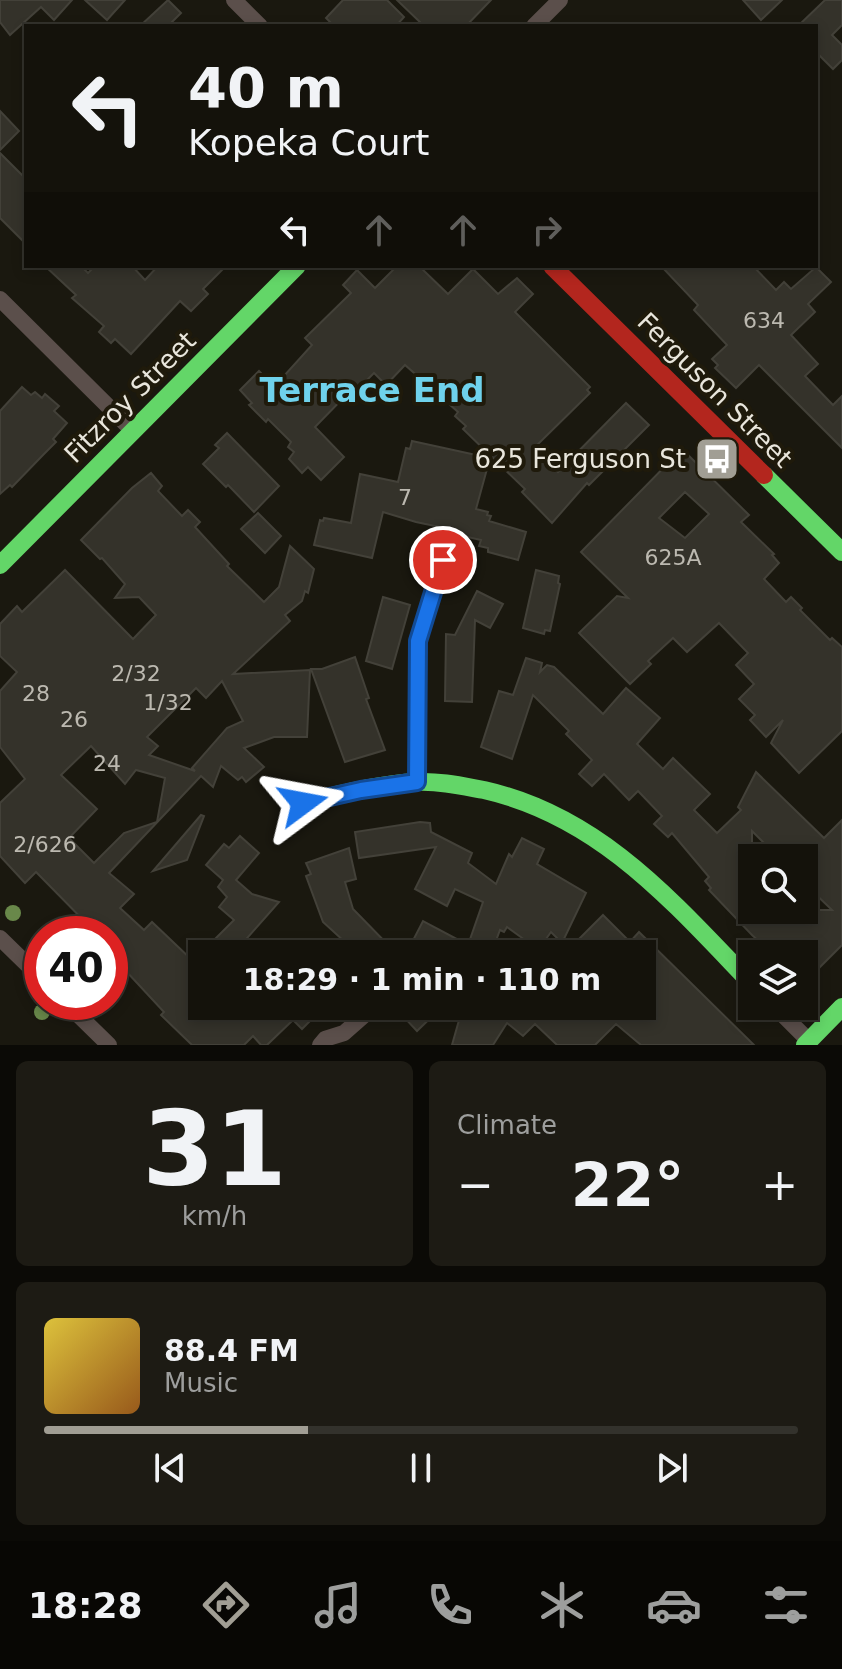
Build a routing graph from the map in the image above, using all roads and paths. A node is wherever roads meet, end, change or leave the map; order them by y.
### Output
1 (234, 0) edge
2 (560, 0) edge
3 (258, 24) edge
4 (536, 24) edge
5 (295, 268) edge
6 (554, 268) edge
7 (0, 299) edge
8 (133, 431) junction
9 (842, 552) edge
10 (443, 560) dead end
11 (0, 565) edge
12 (417, 782) junction
13 (303, 803) dead end
14 (0, 938) edge
15 (24, 961) edge
16 (738, 970) edge
17 (842, 1007) edge
18 (83, 1020) edge
19 (359, 1020) edge
20 (786, 1020) edge
21 (807, 1043) edge
22 (109, 1045) edge
23 (320, 1045) edge

1 - 3 street
2 - 4 street
5 - 8 street, Fitzroy Street
6 - 9 street, Ferguson Street
7 - 8 street
8 - 11 street, Fitzroy Street
10 - 12 street
12 - 13 street
12 - 16 street
14 - 15 street
17 - 21 street
18 - 22 street
19 - 23 street
20 - 21 street

